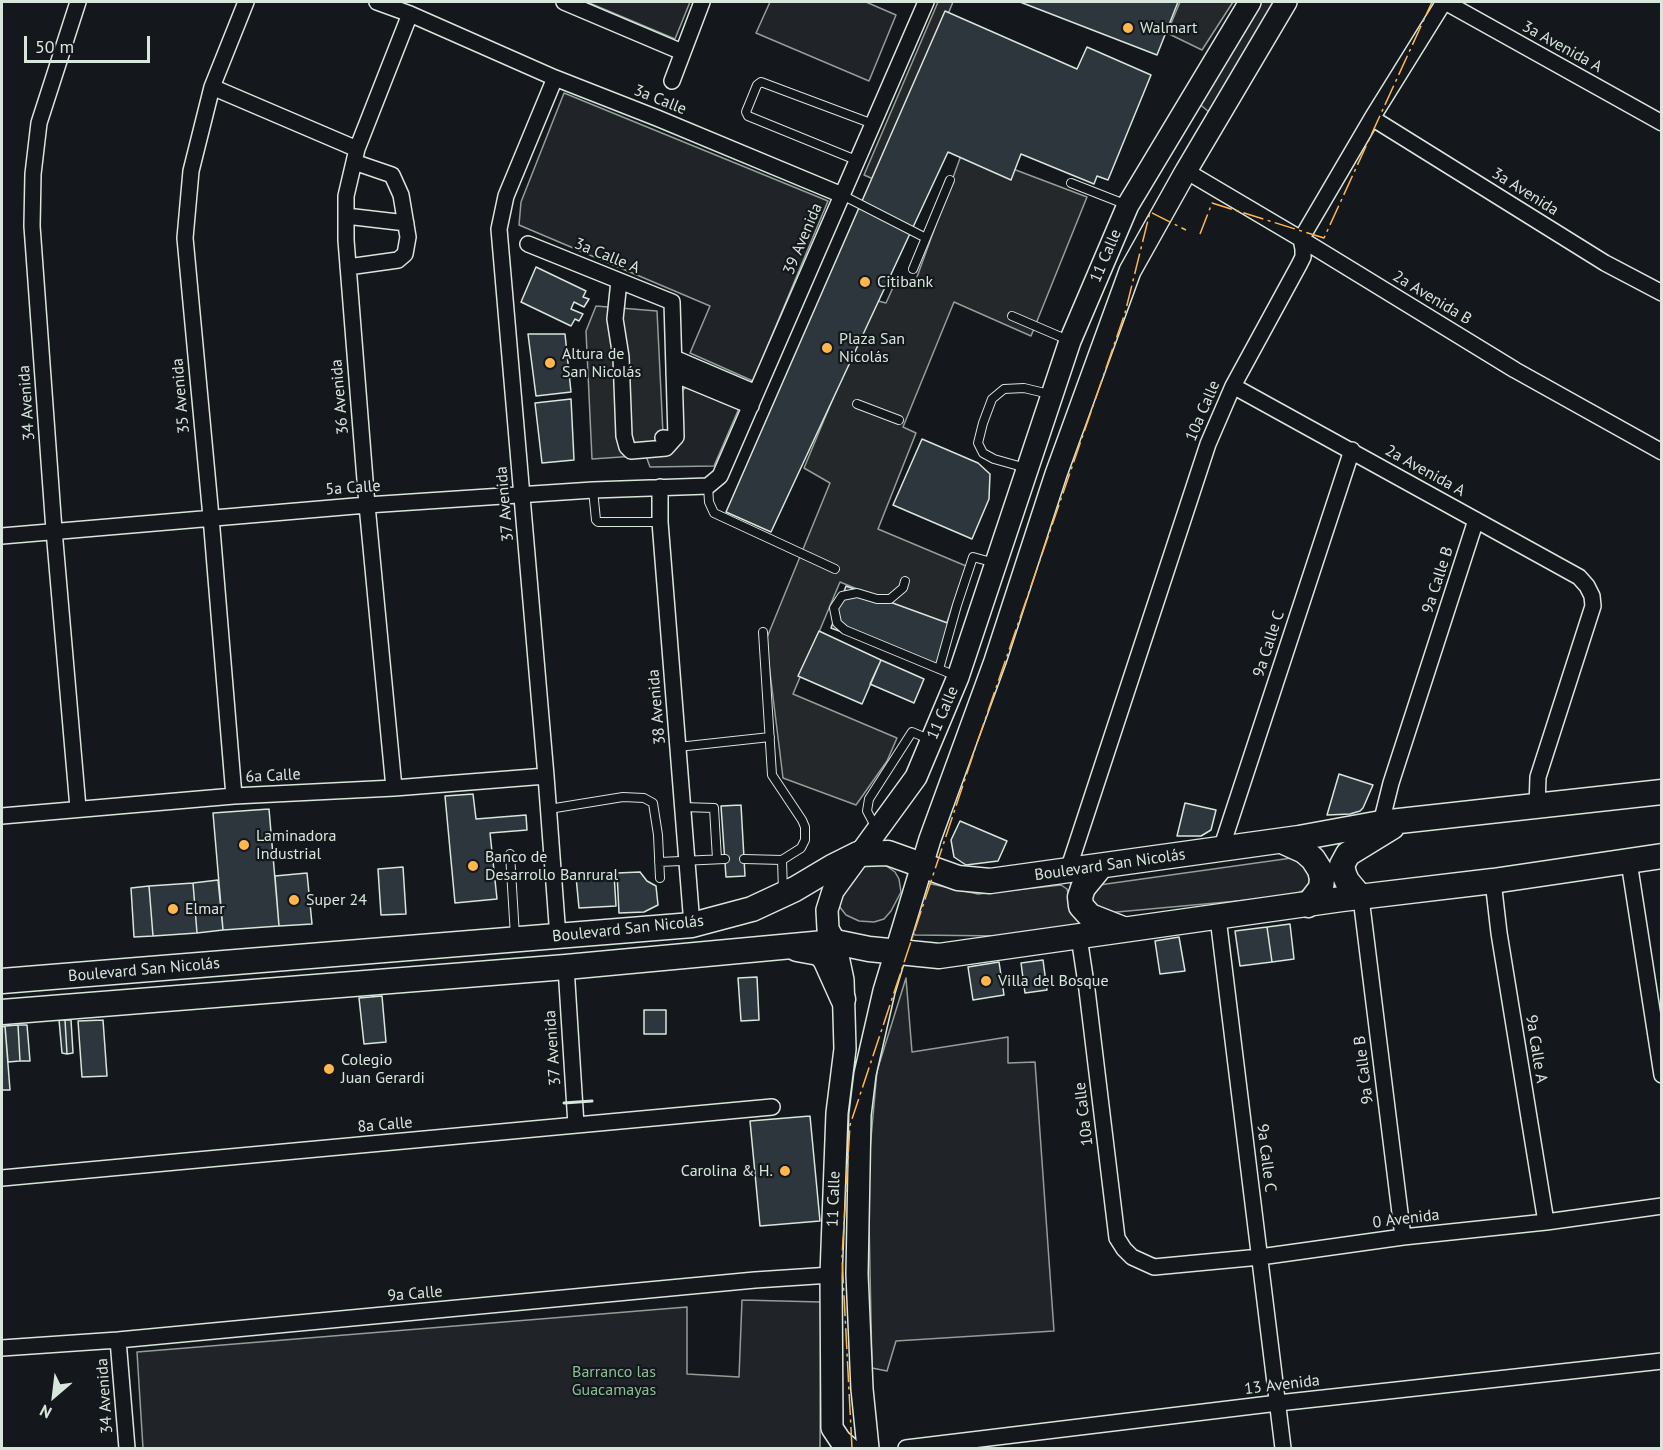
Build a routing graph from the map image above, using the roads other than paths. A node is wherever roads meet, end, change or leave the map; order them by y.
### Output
1 (78, 2) edge
2 (246, 2) edge
3 (377, 2) edge
4 (564, 2) edge
5 (702, 2) edge
6 (926, 2) edge
7 (1250, 2) edge
8 (1286, 2) edge
9 (1444, 2) edge
10 (410, 14) junction
11 (682, 52) junction
12 (555, 78) junction
13 (672, 81) dead end
14 (212, 87) junction
15 (1372, 118) junction
16 (1662, 123) edge
17 (873, 124) junction
18 (355, 156) junction
19 (856, 160) junction
20 (1186, 171) junction
21 (950, 180) dead end
22 (1071, 183) dead end
23 (842, 195) junction
24 (1128, 205) junction
25 (346, 216) junction
26 (406, 223) junction
27 (926, 238) junction
28 (1301, 239) junction
29 (528, 244) dead end
30 (348, 267) junction
31 (914, 269) dead end
32 (619, 280) junction
33 (1662, 293) edge
34 (1012, 316) dead end
35 (1070, 341) junction
36 (674, 358) junction
37 (674, 374) junction
38 (1233, 386) junction
39 (1052, 395) junction
40 (754, 399) junction
41 (856, 404) dead end
42 (899, 420) dead end
43 (1352, 450) junction
44 (1662, 452) edge
45 (1028, 468) junction
46 (708, 486) junction
47 (660, 487) junction
48 (593, 490) junction
49 (522, 494) junction
50 (367, 505) junction
51 (211, 517) junction
52 (1476, 520) junction
53 (660, 522) junction
54 (54, 530) junction
55 (2, 536) edge
56 (835, 569) dead end
57 (905, 581) dead end
58 (763, 632) dead end
59 (949, 673) junction
60 (770, 737) junction
61 (932, 740) junction
62 (678, 747) junction
63 (546, 776) junction
64 (394, 788) junction
65 (1662, 792) edge
66 (234, 796) junction
67 (683, 807) junction
68 (1537, 807) junction
69 (78, 808) junction
70 (549, 809) junction
71 (2, 816) edge
72 (1392, 822) junction
73 (877, 830) junction
74 (1282, 841) junction
75 (1221, 849) junction
76 (510, 854) dead end
77 (858, 854) junction
78 (1662, 856) edge
79 (744, 859) dead end
80 (687, 860) junction
81 (782, 860) junction
82 (660, 862) junction
83 (1629, 862) junction
84 (922, 864) junction
85 (1101, 866) junction
86 (1068, 870) junction
87 (660, 878) dead end
88 (1493, 881) junction
89 (783, 895) junction
90 (1361, 898) junction
91 (1308, 905) junction
92 (1218, 918) junction
93 (692, 925) junction
94 (1127, 930) junction
95 (558, 937) junction
96 (1079, 937) junction
97 (515, 940) junction
98 (836, 942) junction
99 (776, 947) junction
100 (897, 952) junction
101 (566, 967) junction
102 (2, 981) edge
103 (843, 999) junction
104 (2, 1012) edge
105 (1662, 1075) edge
106 (772, 1107) dead end
107 (576, 1125) junction
108 (2, 1178) edge
109 (1662, 1206) edge
110 (1546, 1222) junction
111 (1403, 1237) junction
112 (1260, 1257) junction
113 (1154, 1268) joint
114 (831, 1275) junction
115 (118, 1340) junction
116 (2, 1348) edge
117 (1662, 1361) edge
118 (1278, 1403) junction
119 (127, 1449) edge
120 (849, 1449) edge
121 (868, 1449) edge
122 (906, 1449) edge
123 (1283, 1449) edge

1 - 54 street, 34 Avenida
2 - 14 street, 35 Avenida
3 - 10 street, 3a Calle
4 - 11 street
5 - 11 street
6 - 17 street, 39 Avenida
7 - 24 main road, 11 Calle
8 - 20 main road, 11 Calle
9 - 15 street, 10a Calle
9 - 16 street, 3a Avenida A
10 - 12 street, 3a Calle
10 - 18 street, 36 Avenida
11 - 13 street
12 - 23 street, 3a Calle
12 - 49 street, 37 Avenida
14 - 18 street
14 - 51 street, 35 Avenida
15 - 28 street, 10a Calle
15 - 33 street, 3a Avenida
17 - 19 street, 39 Avenida
17 - 19 lane
18 - 25 street, 36 Avenida
18 - 26 street
19 - 23 street, 39 Avenida
20 - 28 street, 2a Avenida B
20 - 84 main road, 11 Calle
21 - 27 lane
22 - 24 lane
23 - 27 lane, 3a Calle
23 - 40 street, 39 Avenida
24 - 35 main road, 11 Calle
25 - 26 street
25 - 30 street, 36 Avenida
26 - 30 street
27 - 31 lane
28 - 38 street, 10a Calle
28 - 44 street, 2a Avenida B
29 - 32 street, 3a Calle A
30 - 50 street, 36 Avenida
32 - 36 street, 3a Calle A
32 - 37 street
34 - 35 lane
35 - 39 main road, 11 Calle
36 - 37 street
36 - 40 street
37 - 40 street
38 - 43 street, 2a Avenida A
38 - 86 street, 10a Calle
39 - 45 main road, 11 Calle
39 - 45 lane
40 - 46 street, 39 Avenida
41 - 42 lane
43 - 52 street, 2a Avenida A
43 - 75 street, 9a Calle C
45 - 59 main road, 11 Calle
46 - 47 street, 5a Calle
46 - 56 lane
47 - 48 street, 5a Calle
47 - 53 street, 38 Avenida
48 - 49 street, 5a Calle
48 - 53 lane
49 - 50 street, 5a Calle
49 - 63 street, 37 Avenida
50 - 51 street, 5a Calle
50 - 64 street, 36 Avenida
51 - 54 street, 5a Calle
51 - 66 street, 35 Avenida
52 - 68 street, 2a Avenida A
52 - 72 street, 9a Calle B
53 - 62 street, 38 Avenida
54 - 55 street, 5a Calle
54 - 69 street, 34 Avenida
57 - 59 lane
58 - 60 lane
59 - 61 main road, 11 Calle
60 - 62 lane
60 - 81 lane
61 - 73 main road, 11 Calle
61 - 73 lane
62 - 67 street, 38 Avenida
63 - 64 street, 6a Calle
63 - 70 street, 37 Avenida
64 - 66 street, 6a Calle
65 - 68 main road, Boulevard San Nicolás
66 - 69 street, 6a Calle
67 - 80 street, 38 Avenida
67 - 80 lane
68 - 72 main road, Boulevard San Nicolás
69 - 71 street, 6a Calle
70 - 82 lane
70 - 95 street, 37 Avenida
72 - 74 main road, Boulevard San Nicolás
72 - 90 main road
73 - 77 main road, 11 Calle
74 - 75 main road, Boulevard San Nicolás
74 - 91 main road
75 - 85 main road, Boulevard San Nicolás
76 - 97 lane
77 - 84 main road, Boulevard San Nicolás
77 - 89 main road, Boulevard San Nicolás
77 - 98 main road, 11 Calle
78 - 83 main road, Boulevard San Nicolás
79 - 81 lane
80 - 82 lane
80 - 93 street, 38 Avenida
81 - 89 lane
82 - 87 lane
83 - 88 main road, Boulevard San Nicolás
83 - 105 street
84 - 86 main road, Boulevard San Nicolás
84 - 100 main road, 11 Calle
85 - 86 main road, Boulevard San Nicolás
85 - 94 main road
88 - 90 main road, Boulevard San Nicolás
88 - 110 street, 9a Calle A
89 - 93 main road, Boulevard San Nicolás
90 - 91 main road, Boulevard San Nicolás
90 - 111 street, 9a Calle B
91 - 92 main road, Boulevard San Nicolás
92 - 94 main road, Boulevard San Nicolás
92 - 112 street, 9a Calle C
93 - 95 main road, Boulevard San Nicolás
94 - 96 main road, Boulevard San Nicolás
95 - 97 main road, Boulevard San Nicolás
96 - 100 main road, Boulevard San Nicolás
96 - 113 street, 10a Calle
97 - 102 main road, Boulevard San Nicolás
98 - 99 main road, Boulevard San Nicolás
98 - 100 main road, Boulevard San Nicolás
98 - 103 main road, 11 Calle
99 - 101 main road, Boulevard San Nicolás
99 - 103 main road
100 - 121 main road, 11 Calle
101 - 104 main road, Boulevard San Nicolás
101 - 107 street, 37 Avenida
103 - 114 main road, 11 Calle
106 - 107 street, 8a Calle
107 - 108 street, 8a Calle
109 - 110 street, 0 Avenida
110 - 111 street, 0 Avenida
111 - 112 street, 0 Avenida
112 - 113 street, 0 Avenida
112 - 118 street, 9a Calle C
114 - 115 street, 9a Calle
114 - 120 main road, 11 Calle
115 - 116 street, 9a Calle
115 - 119 street, 34 Avenida
117 - 118 street, 13 Avenida
118 - 122 street, 13 Avenida
118 - 123 street

